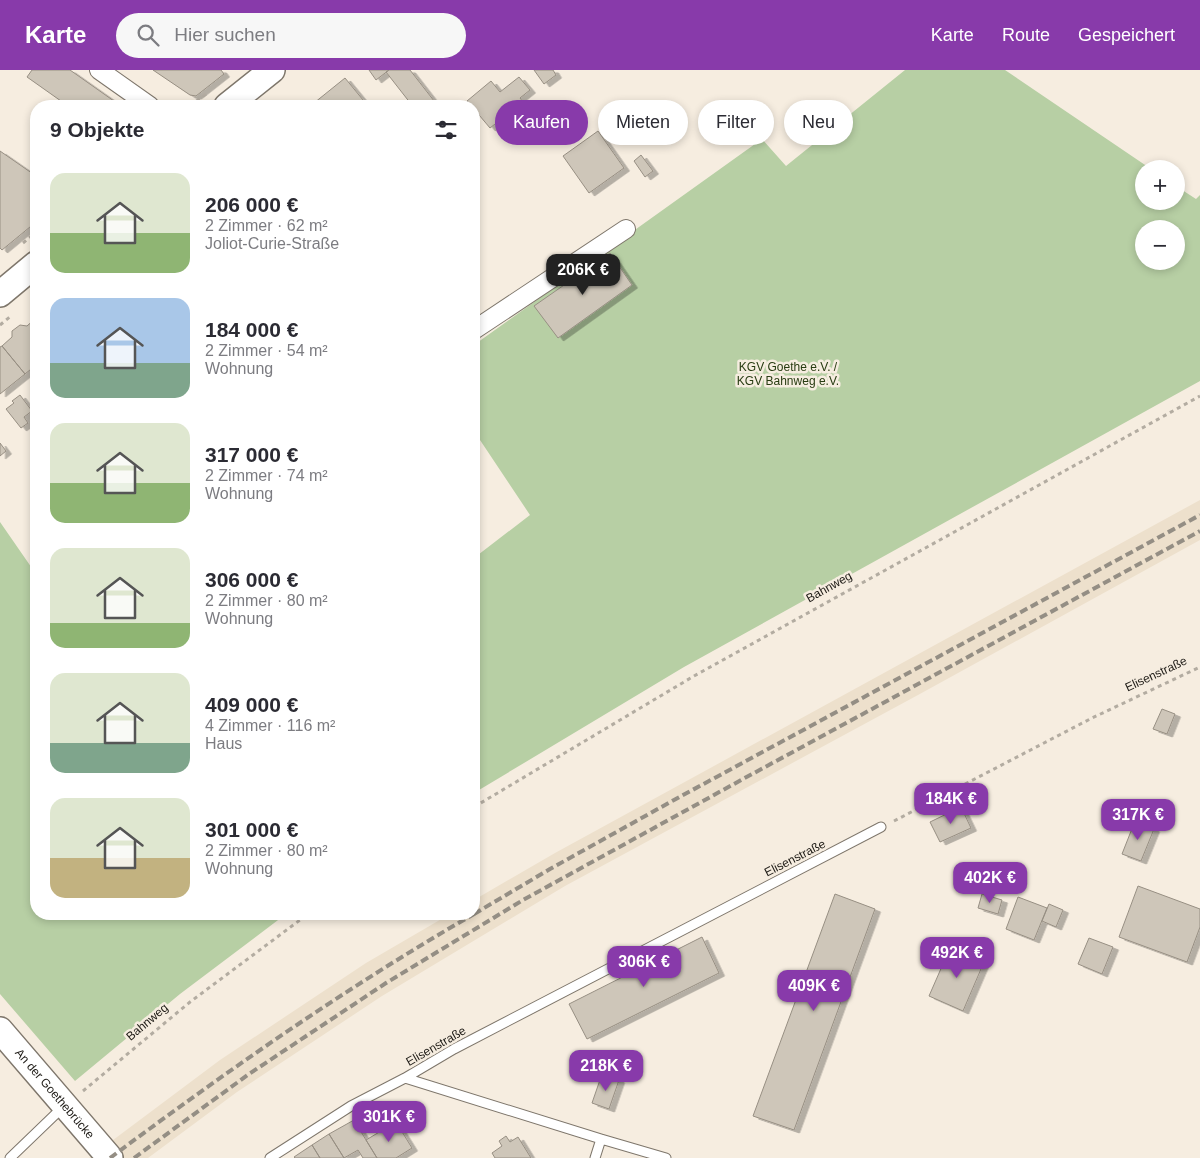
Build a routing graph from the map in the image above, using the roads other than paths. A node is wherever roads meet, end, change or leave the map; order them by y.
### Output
1 (99, 70) edge
2 (272, 70) edge
3 (142, 100) edge
4 (234, 100) edge
5 (626, 228) dead end
6 (30, 269) edge
7 (0, 294) edge
8 (480, 326) edge
9 (881, 828) road end
10 (0, 1030) edge
11 (405, 1078) junction
12 (71, 1113) junction
13 (601, 1139) junction
14 (10, 1158) edge
15 (110, 1158) edge
16 (270, 1158) edge
17 (595, 1158) edge
18 (666, 1158) edge

1 - 3 street
2 - 4 street
5 - 8 street
6 - 7 street
9 - 11 lane, Elisenstraße
10 - 12 street, An der Goethebrücke
11 - 13 lane, Elisenstraße
11 - 16 lane, Elisenstraße
12 - 14 lane
12 - 15 street, An der Goethebrücke
13 - 17 lane
13 - 18 lane, Elisenstraße

